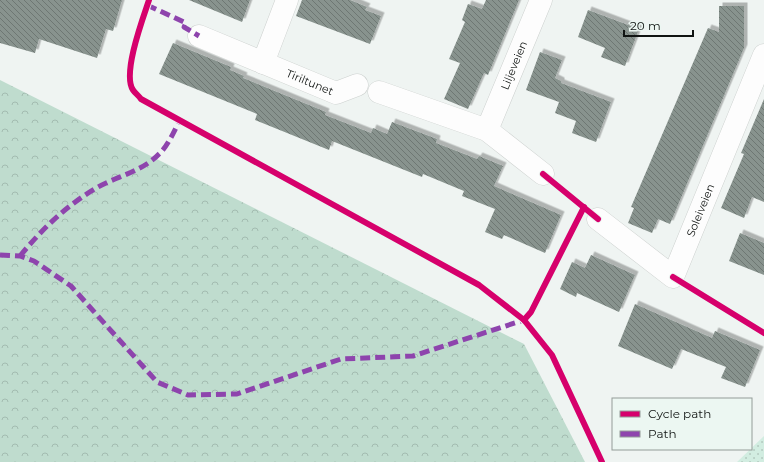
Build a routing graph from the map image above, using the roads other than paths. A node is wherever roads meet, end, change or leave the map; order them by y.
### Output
1 (287, 0) edge
2 (541, 0) edge
3 (199, 36) dead end
4 (764, 55) edge
5 (263, 63) junction
6 (357, 85) dead end
7 (379, 92) dead end
8 (487, 130) junction
9 (543, 174) dead end
10 (598, 218) dead end

1 - 5 street
2 - 8 street, Liljeveien
3 - 5 street, Tiriltunet
4 - 10 street, Soleiveien
5 - 6 street, Tiriltunet
7 - 8 street
8 - 9 street

